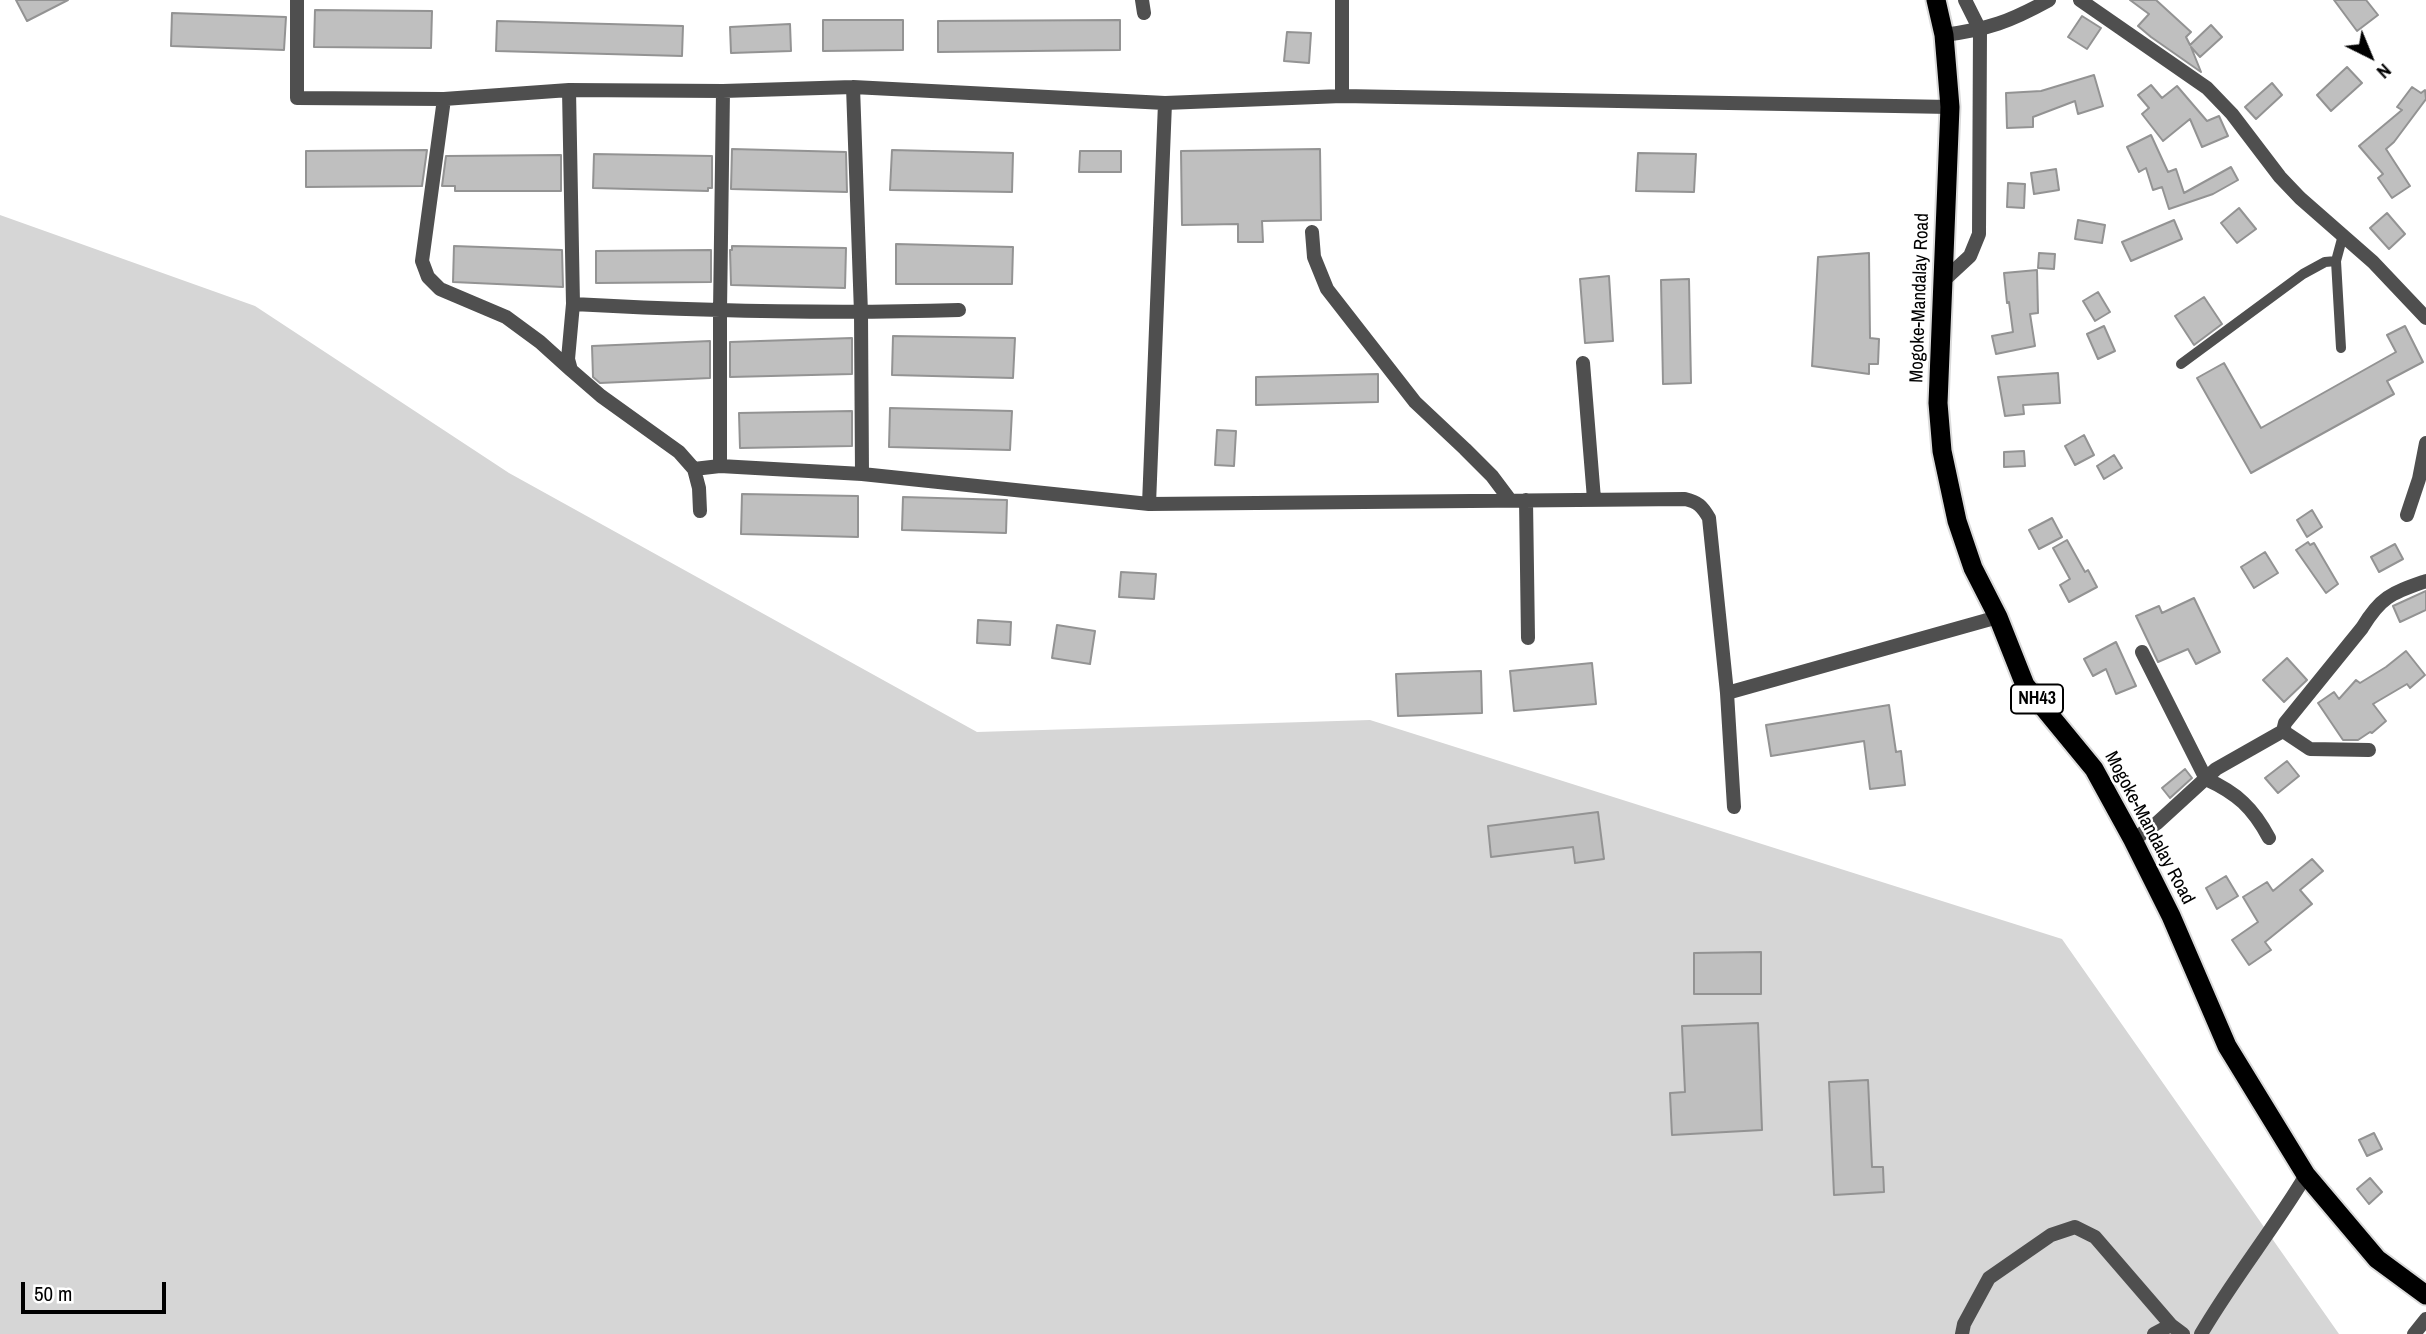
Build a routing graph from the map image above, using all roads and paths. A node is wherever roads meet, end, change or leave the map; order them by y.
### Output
1 (297, 0) edge
2 (1342, 0) edge
3 (1936, 0) edge
4 (1965, 0) edge
5 (2049, 0) edge
6 (2080, 0) edge
7 (1980, 30) junction
8 (1944, 35) junction
9 (853, 87) junction
10 (569, 90) junction
11 (723, 92) junction
12 (1342, 96) junction
13 (444, 99) junction
14 (1165, 103) junction
15 (1950, 107) junction
16 (1312, 232) dead end
17 (2343, 235) junction
18 (2336, 261) junction
19 (1943, 281) junction
20 (573, 304) junction
21 (959, 310) dead end
22 (720, 312) junction
23 (862, 313) junction
24 (2426, 318) edge
25 (2341, 348) dead end
26 (1583, 363) dead end
27 (2181, 364) dead end
28 (571, 370) junction
29 (2426, 443) edge
30 (720, 466) junction
31 (694, 469) junction
32 (862, 474) junction
33 (1594, 499) junction
34 (1510, 500) junction
35 (1526, 500) junction
36 (1149, 504) junction
37 (700, 511) dead end
38 (2407, 515) dead end
39 (2426, 581) edge
40 (1998, 617) junction
41 (1528, 638) dead end
42 (2142, 652) dead end
43 (1727, 693) junction
44 (2283, 731) junction
45 (2369, 750) dead end
46 (2206, 779) junction
47 (1734, 807) dead end
48 (2269, 838) dead end
49 (2133, 840) junction
50 (2306, 1175) junction
51 (2426, 1295) edge
52 (2426, 1320) edge
53 (2177, 1330) edge
54 (1962, 1334) edge
55 (2154, 1334) edge
56 (2201, 1334) edge
57 (2414, 1334) edge

1 - 13 street
2 - 12 street
3 - 8 highway, Mogoke-Mandalay Road / NH43
4 - 7 street
5 - 7 street
6 - 17 street
7 - 8 street
7 - 19 street
8 - 15 highway, Mogoke-Mandalay Road / NH43
9 - 11 street
9 - 14 street
9 - 23 street
10 - 11 street
10 - 13 street
10 - 20 street
11 - 22 street
12 - 14 street
12 - 15 street
13 - 28 street
14 - 36 street
15 - 19 highway, Mogoke-Mandalay Road / NH43
16 - 34 street
17 - 18 lane
17 - 24 street
18 - 25 lane
18 - 27 lane
19 - 40 highway, Mogoke-Mandalay Road / NH43
20 - 22 street
20 - 28 street
21 - 23 street
22 - 23 street
22 - 30 street
23 - 32 street
26 - 33 street
28 - 31 street
29 - 38 street
30 - 31 street
30 - 32 street
31 - 37 street
32 - 36 street
33 - 35 street
33 - 43 street
34 - 35 street
34 - 36 street
35 - 41 street
39 - 44 street
40 - 43 street
40 - 49 highway, Mogoke-Mandalay Road / NH43
42 - 46 street
43 - 47 street
44 - 45 street
44 - 46 street
46 - 48 street
46 - 49 street
49 - 50 highway, Mogoke-Mandalay Road / NH43
50 - 51 highway, Mogoke-Mandalay Road / NH43
50 - 56 street
52 - 57 street
53 - 54 street
53 - 55 street

